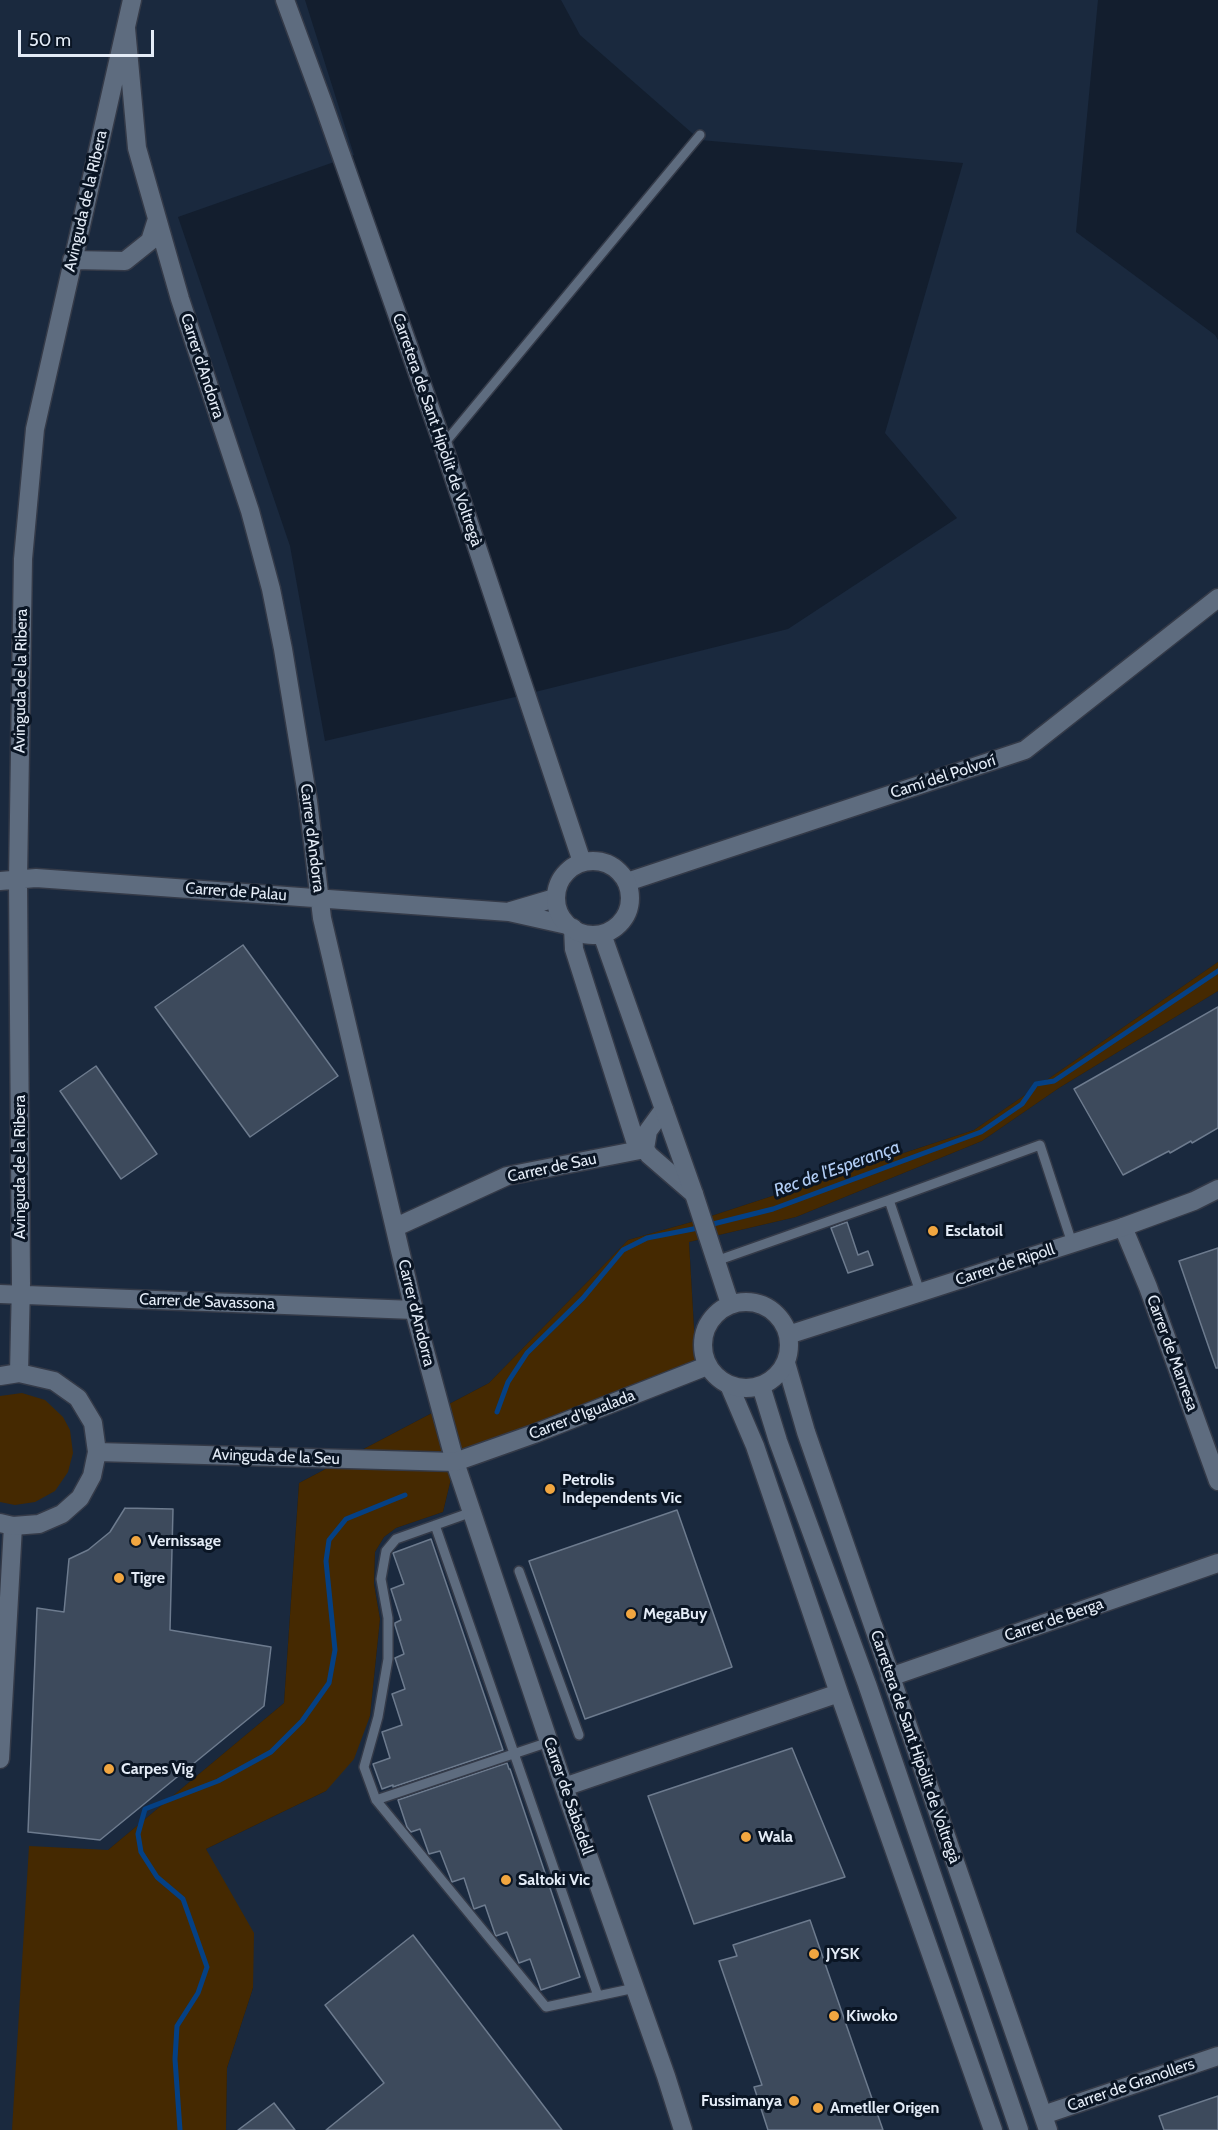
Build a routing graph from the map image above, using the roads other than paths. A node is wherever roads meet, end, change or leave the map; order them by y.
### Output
1 (132, 0) edge
2 (285, 0) edge
3 (126, 28) junction
4 (700, 135) dead end
5 (157, 219) junction
6 (72, 260) junction
7 (443, 445) junction
8 (1218, 598) edge
9 (582, 862) junction
10 (9, 881) edge
11 (627, 882) junction
12 (320, 898) junction
13 (555, 898) junction
14 (509, 912) junction
15 (570, 926) junction
16 (602, 934) junction
17 (664, 1109) junction
18 (642, 1150) junction
19 (1218, 1188) edge
20 (694, 1194) junction
21 (1218, 1196) edge
22 (889, 1200) junction
23 (1194, 1201) junction
24 (396, 1227) junction
25 (1123, 1227) junction
26 (1072, 1243) junction
27 (716, 1261) junction
28 (920, 1292) junction
29 (0, 1294) edge
30 (20, 1296) junction
31 (730, 1304) junction
32 (414, 1310) junction
33 (789, 1335) junction
34 (786, 1363) junction
35 (707, 1366) junction
36 (19, 1373) junction
37 (0, 1376) edge
38 (729, 1385) junction
39 (761, 1386) junction
40 (97, 1452) junction
41 (455, 1462) junction
42 (1218, 1481) edge
43 (472, 1512) junction
44 (6, 1525) edge
45 (435, 1525) junction
46 (1218, 1563) edge
47 (519, 1571) dead end
48 (890, 1677) junction
49 (839, 1693) junction
50 (579, 1735) dead end
51 (549, 1742) junction
52 (513, 1753) junction
53 (0, 1759) edge
54 (564, 1787) junction
55 (376, 1800) junction
56 (635, 1988) junction
57 (598, 1996) junction
58 (1218, 2056) edge
59 (1046, 2122) edge
60 (989, 2129) edge
61 (683, 2130) edge
62 (1019, 2130) edge

1 - 3 street, Avinguda de la Ribera
2 - 7 street, Carretera de Sant Hipòlit de Voltregà
3 - 5 street, Carrer d'Andorra
3 - 6 street, Avinguda de la Ribera
4 - 7 lane
5 - 6 street
5 - 12 street, Carrer d'Andorra
6 - 10 street, Avinguda de la Ribera
7 - 9 street, Carretera de Sant Hipòlit de Voltregà
8 - 11 street, Camí del Polvorí
9 - 11 street
9 - 13 street
10 - 12 street, Carrer de Palau
10 - 30 street, Avinguda de la Ribera
11 - 16 street
12 - 14 street, Carrer de Palau
12 - 24 street, Carrer d'Andorra
13 - 14 street, Carrer de Palau
13 - 15 street
14 - 15 street, Carrer de Palau
15 - 16 street
15 - 18 street
16 - 17 street
17 - 18 street
17 - 20 street
18 - 20 street
18 - 24 street, Carrer de Sau
19 - 23 street, Carrer de Ripoll
20 - 27 street
21 - 23 street
22 - 26 lane
22 - 27 lane
22 - 28 lane
23 - 25 street, Carrer de Ripoll
24 - 32 street, Carrer d'Andorra
25 - 26 street, Carrer de Ripoll
25 - 42 street, Carrer de Manresa
26 - 28 street, Carrer de Ripoll
27 - 31 street
28 - 33 street, Carrer de Ripoll
29 - 30 street, Carrer de Savassona
30 - 32 street, Carrer de Savassona
30 - 36 street, Avinguda de la Ribera
31 - 33 street
31 - 35 street
32 - 41 street, Carrer d'Andorra
33 - 34 street
34 - 39 street
34 - 48 street, Carretera de Sant Hipòlit de Voltregà
35 - 38 street
35 - 41 street, Carrer d'Igualada
36 - 37 street
36 - 40 street
38 - 39 street
38 - 49 street
39 - 62 street, Carretera de Sant Hipòlit de Voltregà
40 - 41 street, Avinguda de la Seu
40 - 44 street
41 - 43 street, Carrer de Sabadell
43 - 45 lane
43 - 51 street, Carrer de Sabadell
44 - 53 street
45 - 52 lane
45 - 55 lane
46 - 48 street, Carrer de Berga
47 - 50 lane
48 - 59 street, Carretera de Sant Hipòlit de Voltregà
49 - 54 street
49 - 60 street
51 - 52 lane
51 - 54 street, Carrer de Sabadell
52 - 55 lane
52 - 57 lane
54 - 56 street, Carrer de Sabadell
55 - 57 lane
56 - 57 lane
56 - 61 street, Carrer de Sabadell
58 - 59 street, Carrer de Granollers

